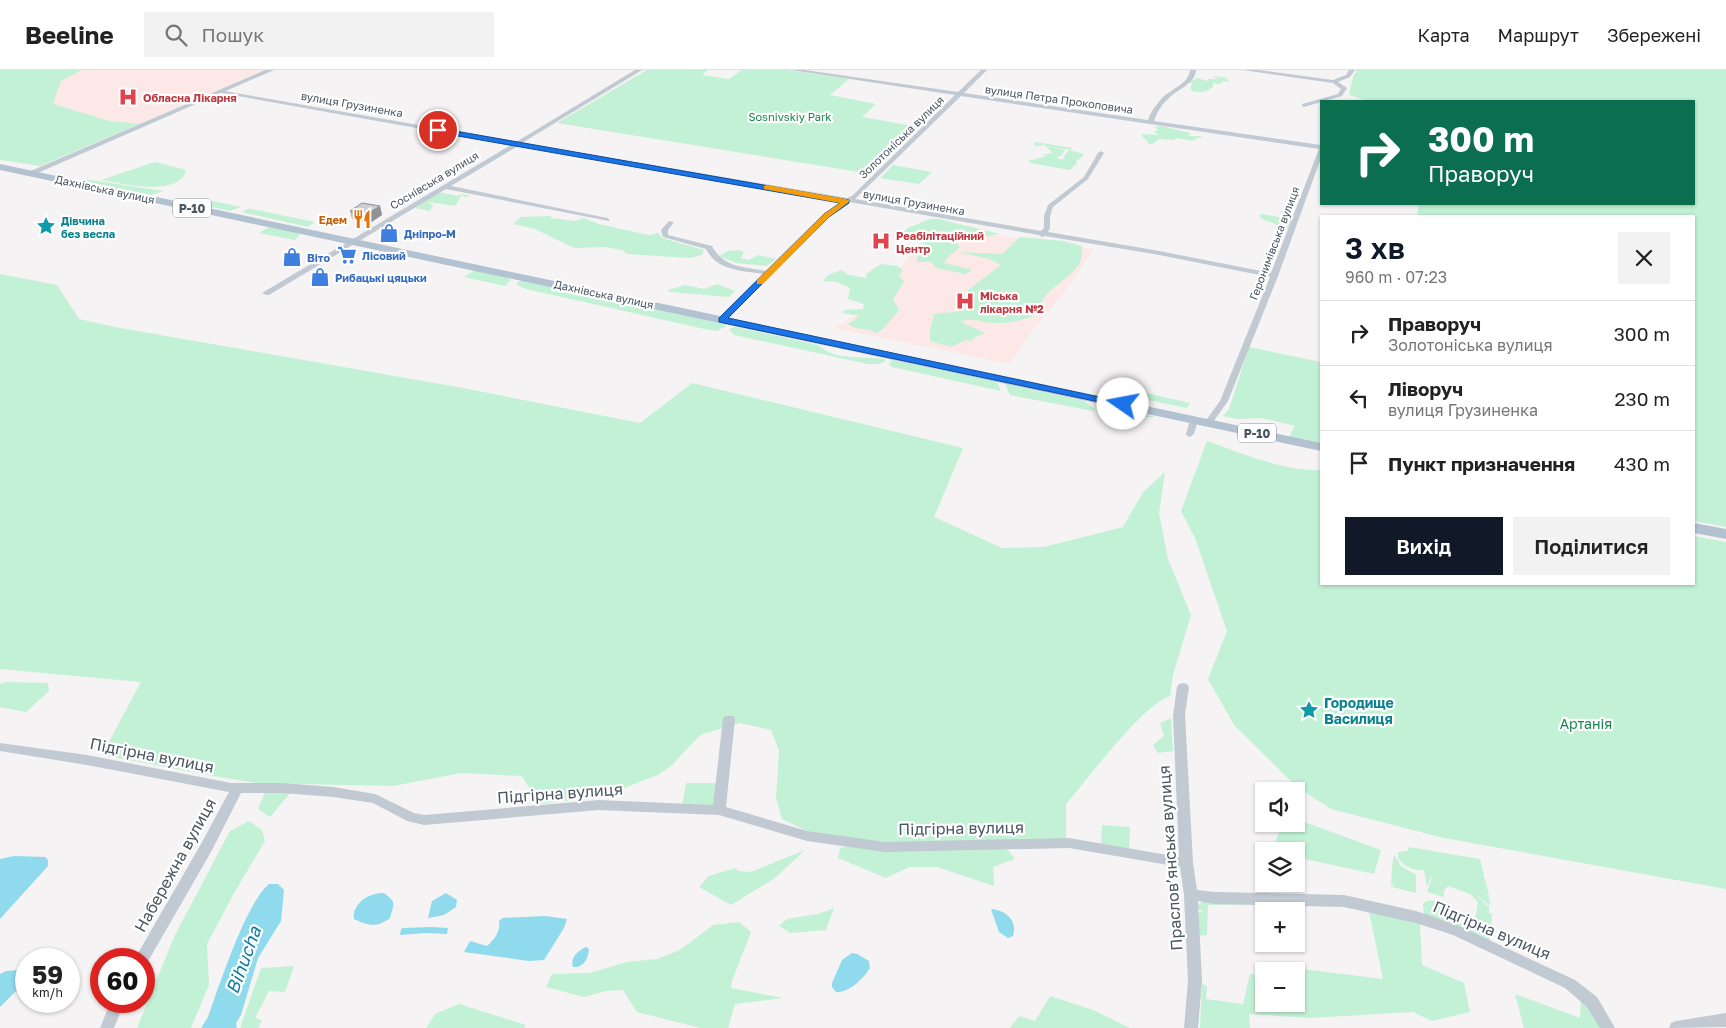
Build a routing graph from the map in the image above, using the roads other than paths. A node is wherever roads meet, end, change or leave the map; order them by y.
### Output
1 (271, 70) edge
2 (639, 70) edge
3 (794, 70) edge
4 (984, 70) edge
5 (1193, 70) edge
6 (1246, 70) edge
7 (1352, 70) edge
8 (1334, 82) junction
9 (221, 91) junction
10 (958, 95) junction
11 (1322, 100) edge
12 (1320, 101) edge
13 (1304, 105) dead end
14 (1150, 122) junction
15 (516, 144) junction
16 (1320, 148) edge
17 (1320, 151) edge
18 (1101, 153) dead end
19 (0, 167) edge
20 (30, 173) junction
21 (444, 187) junction
22 (846, 201) junction
23 (607, 220) dead end
24 (671, 222) dead end
25 (1042, 235) junction
26 (354, 240) junction
27 (769, 273) junction
28 (1274, 276) junction
29 (266, 293) dead end
30 (722, 320) junction
31 (1201, 422) junction
32 (1190, 434) dead end
33 (1320, 447) edge
34 (1695, 528) edge
35 (1726, 534) edge
36 (1183, 686) dead end
37 (730, 719) dead end
38 (0, 747) edge
39 (237, 789) junction
40 (719, 810) junction
41 (1186, 863) junction
42 (1191, 895) junction
43 (148, 948) edge
44 (113, 1013) edge
45 (1726, 1020) edge
46 (107, 1028) edge
47 (1191, 1028) edge
48 (1608, 1028) edge
49 (1676, 1028) edge

1 - 9 street
2 - 15 street, Соснівська вулиця
3 - 10 street, вулиця Петра Прокоповича
4 - 10 street, Золотоніська вулиця
5 - 14 street
6 - 8 street
7 - 8 street
8 - 11 street
9 - 15 street, вулиця Грузиненка
9 - 20 street
10 - 14 street, вулиця Петра Прокоповича
10 - 22 street, Золотоніська вулиця
12 - 13 street
14 - 16 street, вулиця Петра Прокоповича
15 - 21 street, Соснівська вулиця
15 - 22 street, вулиця Грузиненка
17 - 28 street, Геронимівська вулиця
18 - 25 street
19 - 20 main road, Дахнівська вулиця / Р-10
20 - 26 main road, Дахнівська вулиця / Р-10
21 - 23 street
21 - 26 street, Соснівська вулиця
22 - 25 street, вулиця Грузиненка
22 - 27 street, Золотоніська вулиця
24 - 27 street
25 - 28 street, вулиця Грузиненка
26 - 29 street, Соснівська вулиця
26 - 30 main road, Дахнівська вулиця / Р-10
27 - 30 street, Золотоніська вулиця
28 - 31 street, Геронимівська вулиця
30 - 31 main road, Дахнівська вулиця / Р-10
31 - 32 street
31 - 33 main road, Р-10
34 - 35 main road
36 - 41 street, Прасловʼянська вулиця
37 - 40 street
38 - 39 street, Підгірна вулиця
39 - 40 street, Підгірна вулиця
39 - 43 street, Набережна вулиця
40 - 41 street, Підгірна вулиця
41 - 42 street, Прасловʼянська вулиця
42 - 47 street, Прасловʼянська вулиця
42 - 48 street, Підгірна вулиця
44 - 46 street
45 - 49 street

